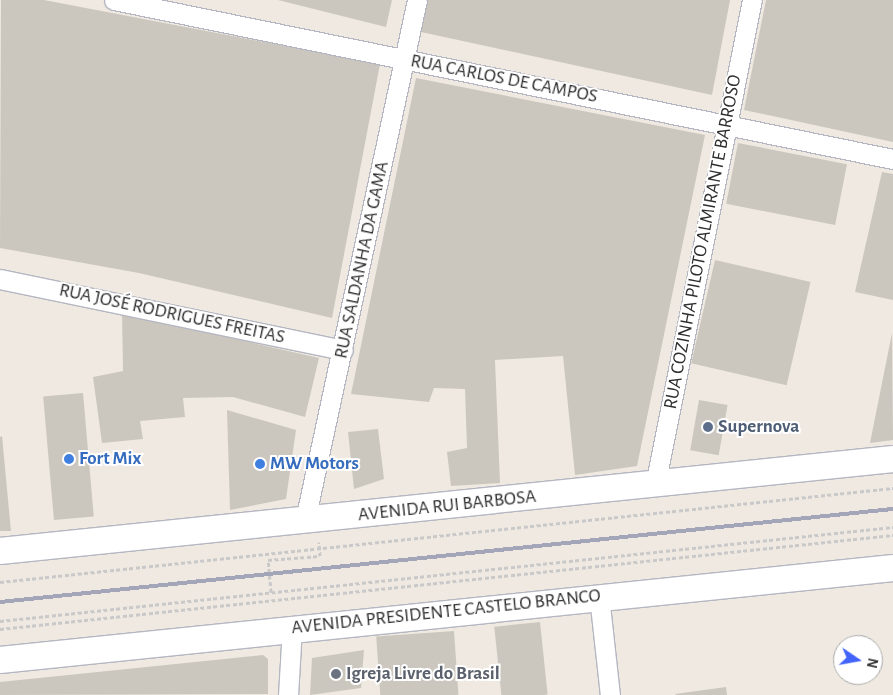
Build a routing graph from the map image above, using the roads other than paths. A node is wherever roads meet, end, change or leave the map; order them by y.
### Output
1 (114, 0) edge
2 (416, 0) edge
3 (752, 0) edge
4 (404, 59) junction
5 (727, 125) junction
6 (893, 159) edge
7 (0, 279) edge
8 (343, 350) junction
9 (893, 459) edge
10 (655, 485) junction
11 (311, 519) junction
12 (0, 551) edge
13 (893, 568) edge
14 (599, 596) junction
15 (292, 628) junction
16 (0, 660) edge
17 (288, 695) edge
18 (610, 695) edge

1 - 4 street, RUA CARLOS DE CAMPOS
2 - 4 street, RUA SALDANHA DA GAMA
3 - 5 street, RUA COZINHA PILOTO ALMIRANTE BARROSO
4 - 5 street, RUA CARLOS DE CAMPOS
4 - 8 street, RUA SALDANHA DA GAMA
5 - 6 street, RUA CARLOS DE CAMPOS
5 - 10 street, RUA COZINHA PILOTO ALMIRANTE BARROSO
7 - 8 street, RUA JOSÉ RODRIGUES FREITAS
8 - 11 street, RUA SALDANHA DA GAMA
9 - 10 main road, AVENIDA RUI BARBOSA
10 - 11 main road, AVENIDA RUI BARBOSA
11 - 12 main road, AVENIDA RUI BARBOSA
13 - 14 main road, AVENIDA PRESIDENTE CASTELO BRANCO
14 - 15 main road, AVENIDA PRESIDENTE CASTELO BRANCO
14 - 18 street
15 - 16 main road, AVENIDA PRESIDENTE CASTELO BRANCO
15 - 17 street

